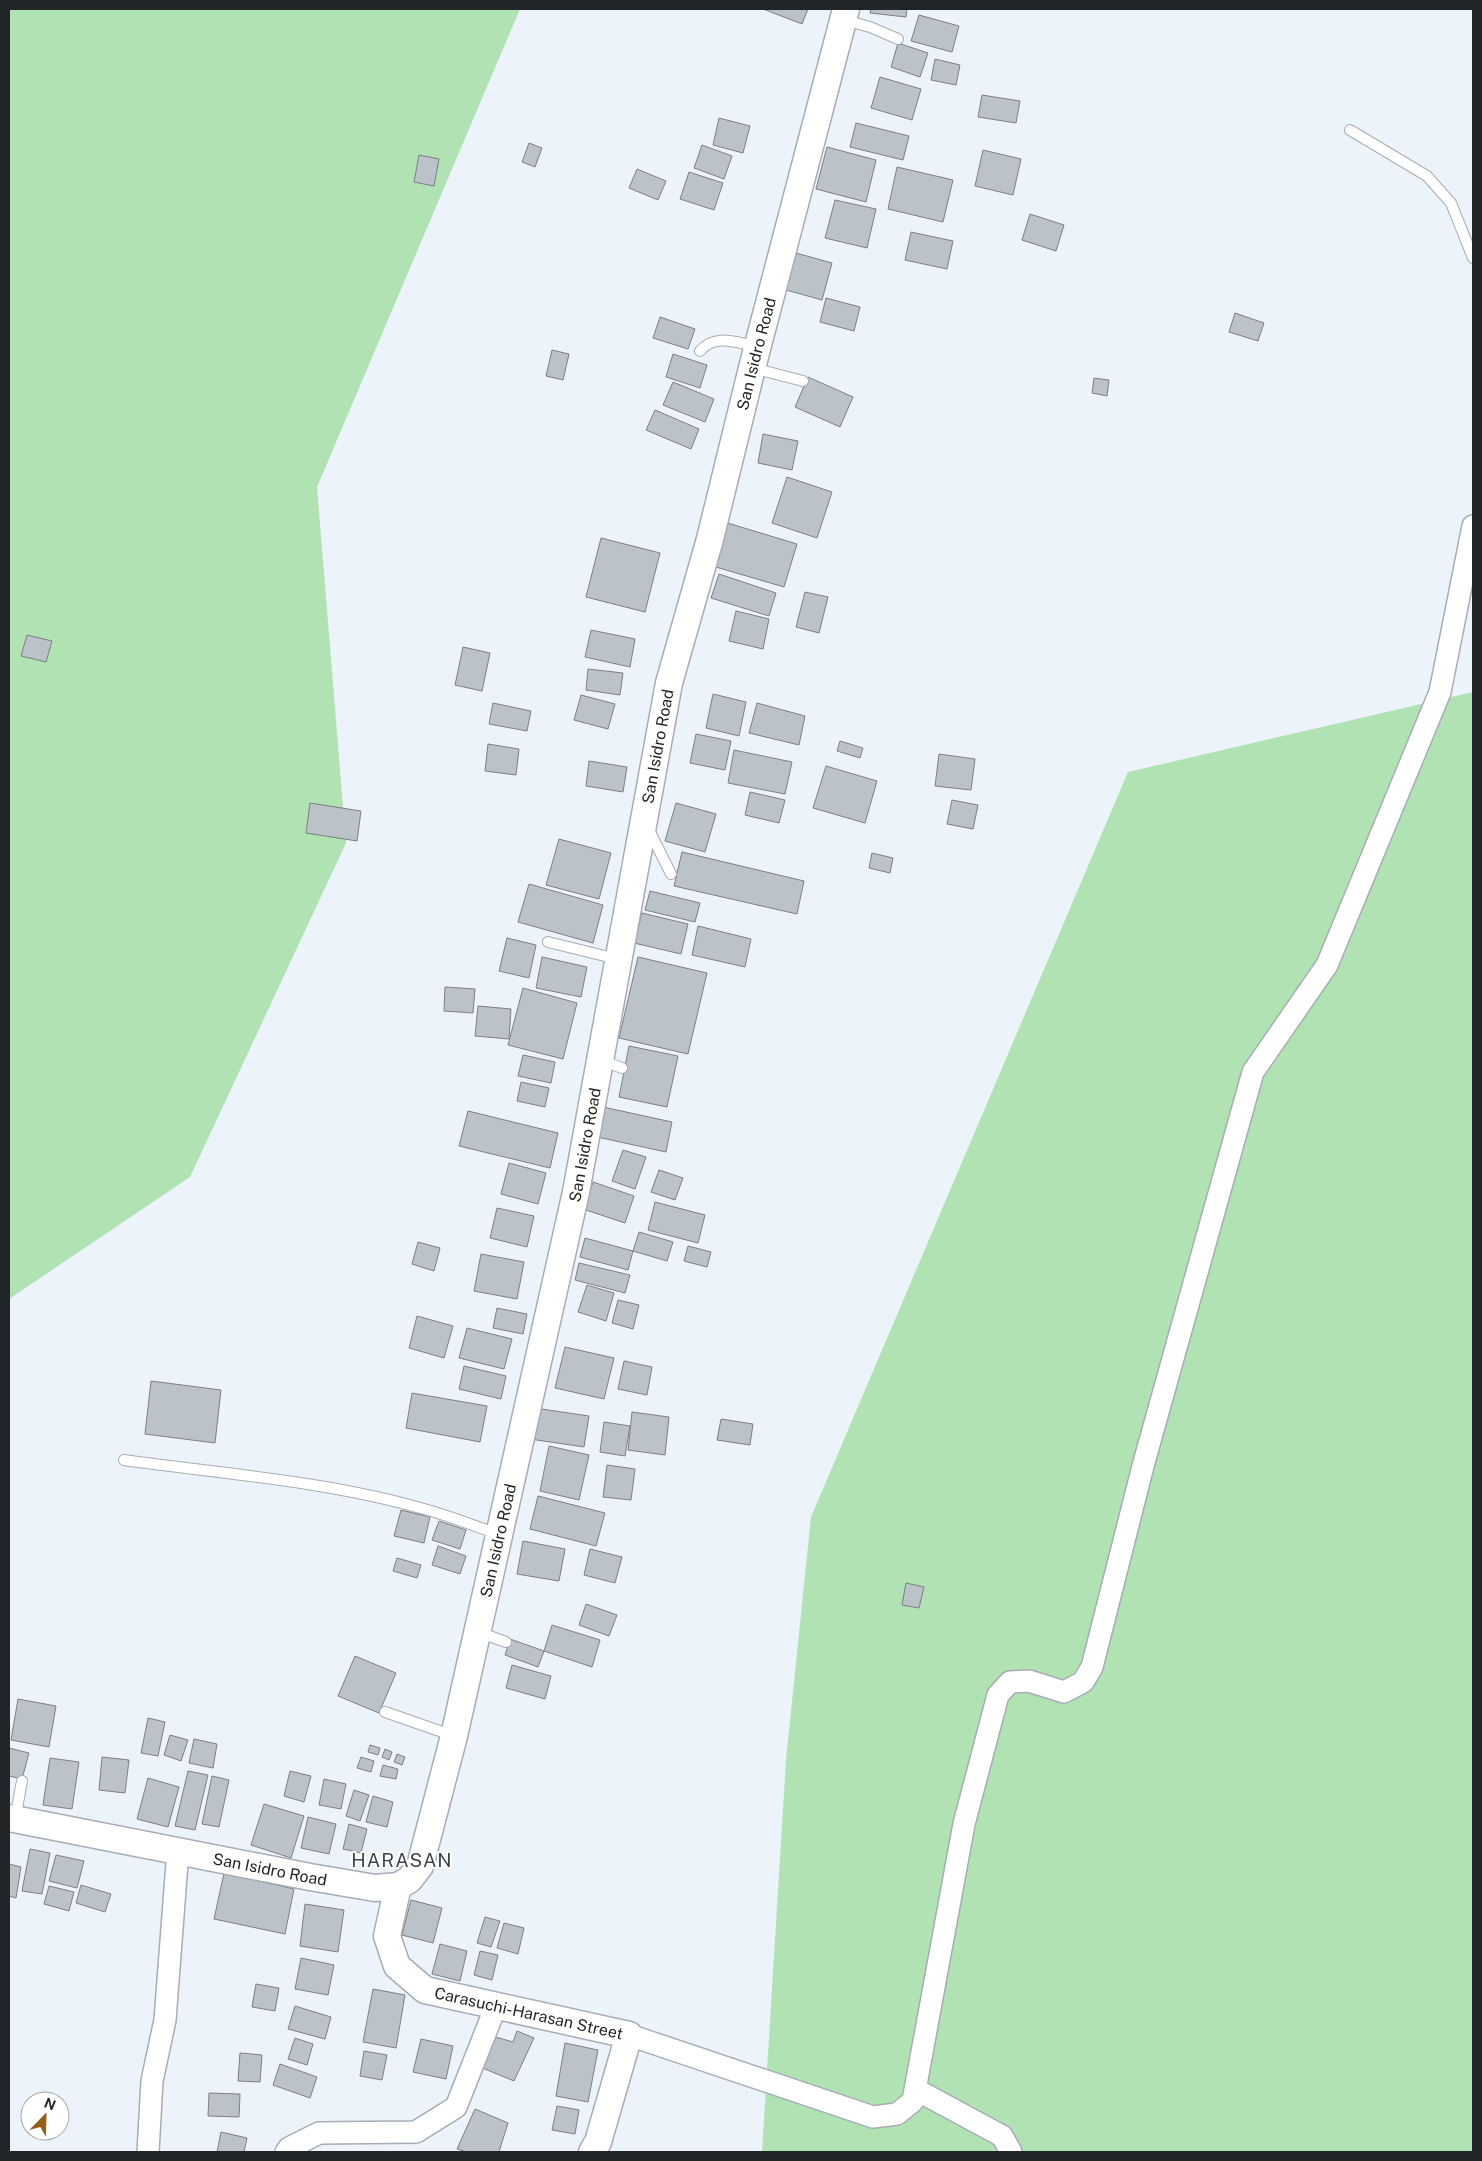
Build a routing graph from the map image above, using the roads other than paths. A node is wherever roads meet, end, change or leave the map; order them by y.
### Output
1 (845, 15) edge
2 (898, 39) dead end
3 (1350, 130) dead end
4 (1473, 258) edge
5 (700, 351) dead end
6 (755, 357) junction
7 (803, 381) dead end
8 (1473, 526) edge
9 (644, 820) junction
10 (671, 874) dead end
11 (548, 942) dead end
12 (620, 959) junction
13 (124, 1460) dead end
14 (500, 1535) junction
15 (478, 1632) junction
16 (506, 1642) dead end
17 (385, 1712) dead end
18 (454, 1736) junction
19 (22, 1781) dead end
20 (12, 1819) edge
21 (178, 1850) junction
22 (398, 1886) junction
23 (496, 2006) junction
24 (629, 2035) junction
25 (915, 2089) junction
26 (148, 2152) edge
27 (286, 2152) edge
28 (592, 2152) edge
29 (1011, 2152) edge

1 - 2 lane
1 - 6 street, San Isidro Road
3 - 4 lane
5 - 6 lane
6 - 7 lane
6 - 9 street, San Isidro Road
8 - 25 street
9 - 10 lane
9 - 12 street, San Isidro Road
11 - 12 lane
12 - 14 street, San Isidro Road
13 - 14 lane
14 - 15 street, San Isidro Road
15 - 16 lane
15 - 18 street, San Isidro Road
17 - 18 lane
18 - 22 street, San Isidro Road
19 - 20 lane
20 - 21 street, San Isidro Road
21 - 22 street, San Isidro Road
21 - 26 street
22 - 23 street, Carasuchi-Harasan Street
23 - 24 street, Carasuchi-Harasan Street
23 - 27 street
24 - 25 street
24 - 28 street, Carasuchi-Harasan Street
25 - 29 street

